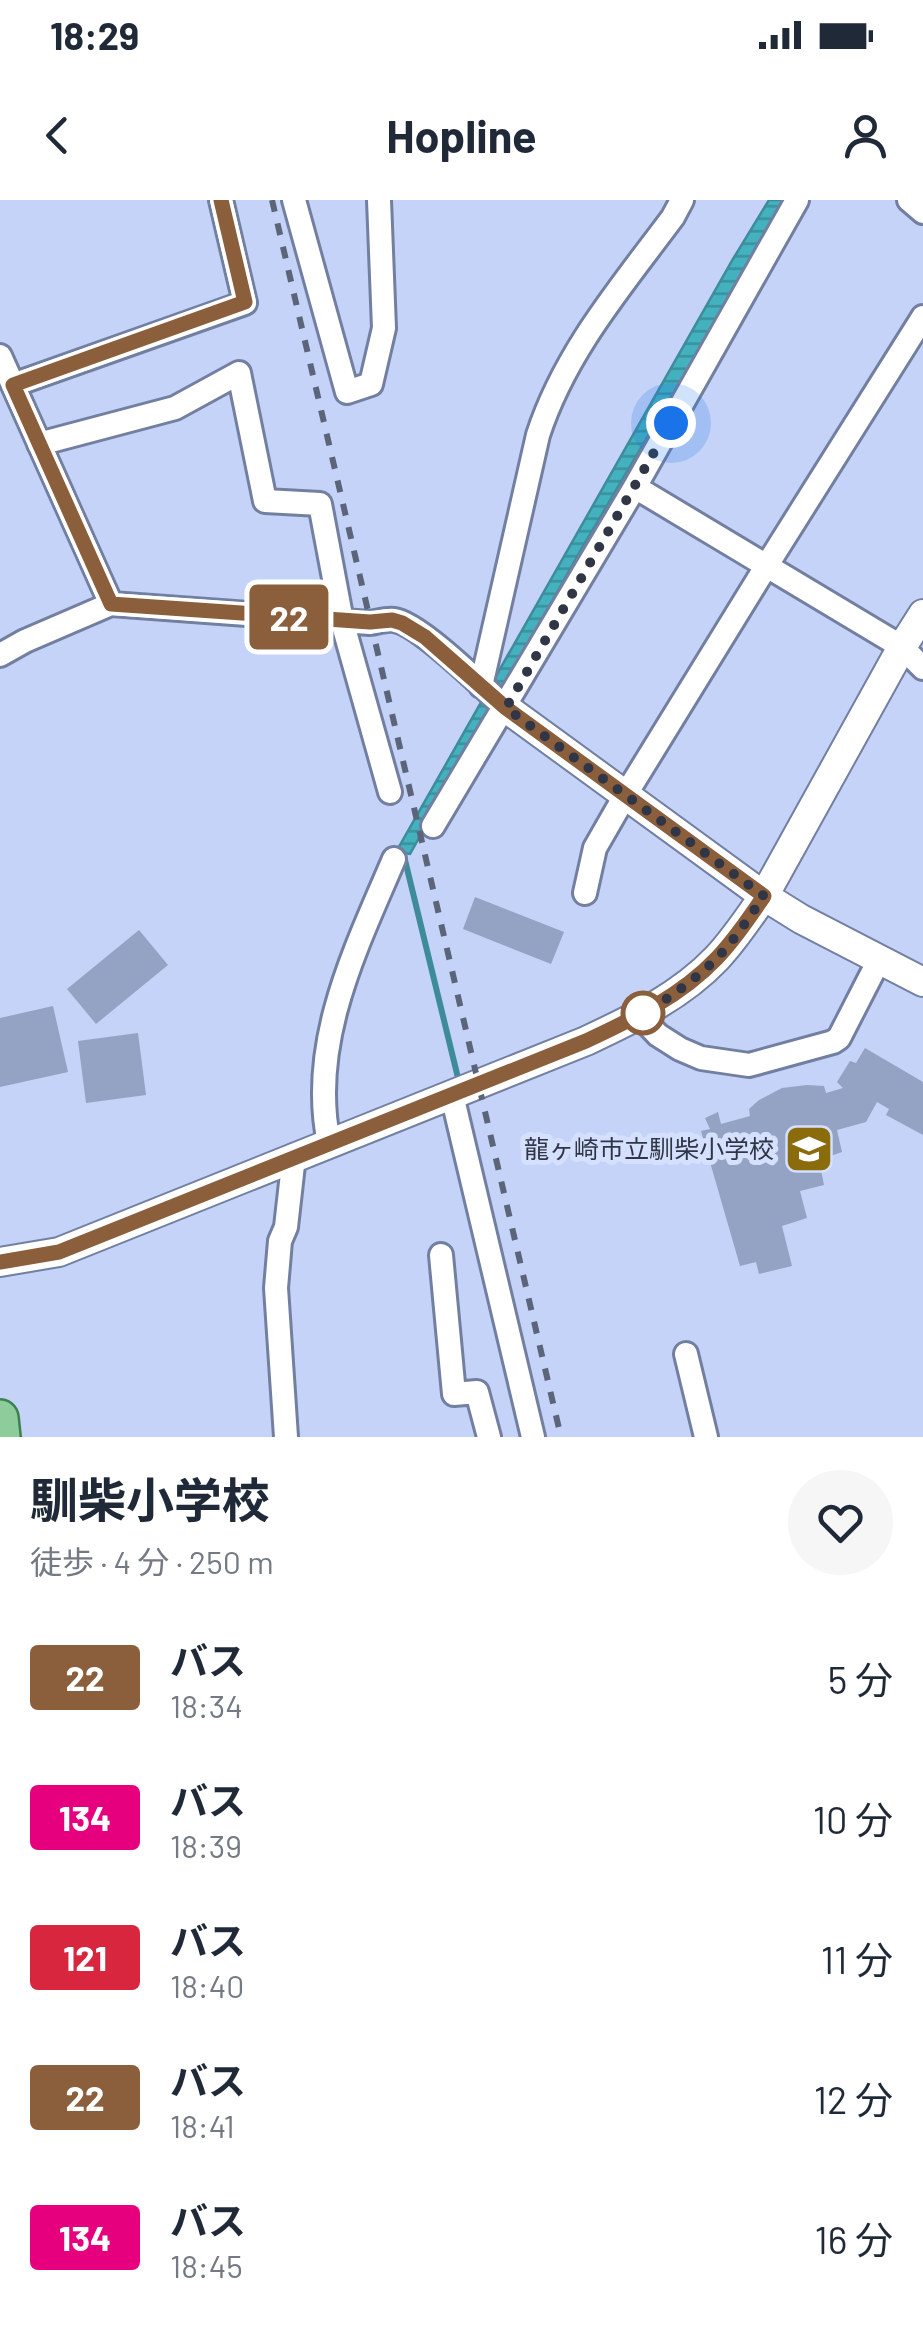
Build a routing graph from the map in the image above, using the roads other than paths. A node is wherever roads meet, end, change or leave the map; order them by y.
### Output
1 (221, 200) edge
2 (294, 200) edge
3 (379, 200) edge
4 (682, 200) edge
5 (797, 200) edge
6 (908, 200) edge
7 (923, 212) edge
8 (923, 316) edge
9 (0, 356) edge
10 (13, 385) junction
11 (40, 444) junction
12 (635, 487) junction
13 (767, 564) junction
14 (111, 604) junction
15 (923, 614) edge
16 (342, 621) junction
17 (902, 647) junction
18 (0, 655) edge
19 (923, 668) edge
20 (481, 686) junction
21 (504, 706) junction
22 (390, 792) dead end
23 (626, 794) junction
24 (434, 826) dead end
25 (394, 859) dead end
26 (585, 893) dead end
27 (764, 896) junction
28 (880, 960) junction
29 (923, 982) edge
30 (640, 1016) junction
31 (459, 1092) junction
32 (329, 1143) junction
33 (294, 1156) junction
34 (441, 1256) dead end
35 (0, 1262) edge
36 (686, 1354) dead end
37 (0, 1418) edge
38 (2, 1437) edge
39 (286, 1437) edge
40 (489, 1437) edge
41 (533, 1437) edge
42 (706, 1437) edge

1 - 10 street
2 - 3 street
4 - 20 street
5 - 12 street
6 - 7 street
8 - 13 street
9 - 10 street
10 - 11 street
11 - 14 street
11 - 16 street
12 - 13 street
12 - 21 street
13 - 17 street
13 - 23 street
14 - 16 street
14 - 18 street
15 - 17 street
16 - 20 street
16 - 22 street
17 - 19 street
17 - 27 street
20 - 21 street
21 - 23 street
21 - 24 street
23 - 26 street
23 - 27 street
25 - 32 street
27 - 28 street
27 - 30 street
28 - 29 street
28 - 30 street
30 - 31 street
31 - 32 street
31 - 41 street
32 - 33 street
33 - 35 street
33 - 39 street
34 - 40 street
36 - 42 street
37 - 38 main road

